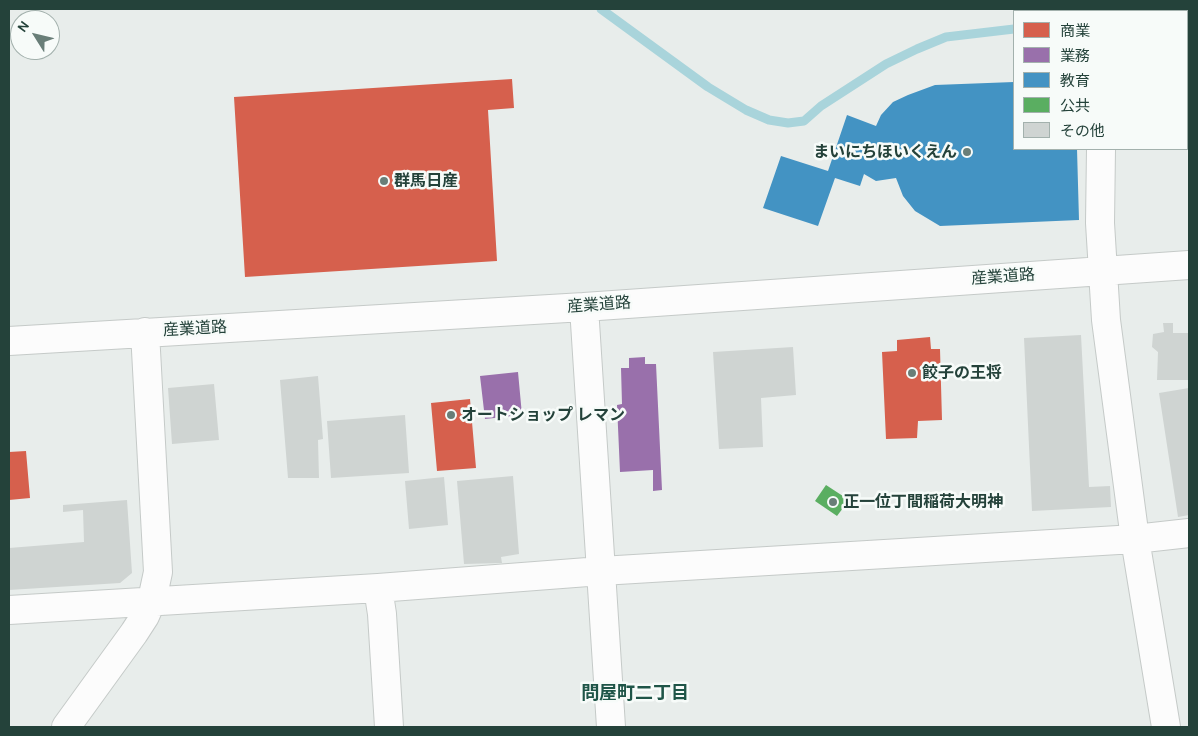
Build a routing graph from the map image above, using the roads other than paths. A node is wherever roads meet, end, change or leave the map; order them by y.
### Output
1 (1100, 150) edge
2 (1189, 265) edge
3 (1102, 270) junction
4 (584, 307) junction
5 (145, 332) junction
6 (9, 340) edge
7 (1189, 533) edge
8 (1135, 539) junction
9 (601, 571) junction
10 (378, 588) junction
11 (152, 600) junction
12 (9, 610) edge
13 (66, 727) edge
14 (389, 727) edge
15 (611, 727) edge
16 (1166, 727) edge

1 - 3 street
2 - 3 street, 産業道路
3 - 4 street, 産業道路
3 - 8 street
4 - 5 street, 産業道路
4 - 9 street
5 - 6 street, 産業道路
5 - 11 street
7 - 8 street
8 - 9 street
8 - 16 street
9 - 10 street
9 - 15 street
10 - 11 street
10 - 14 street
11 - 12 street
11 - 13 street

